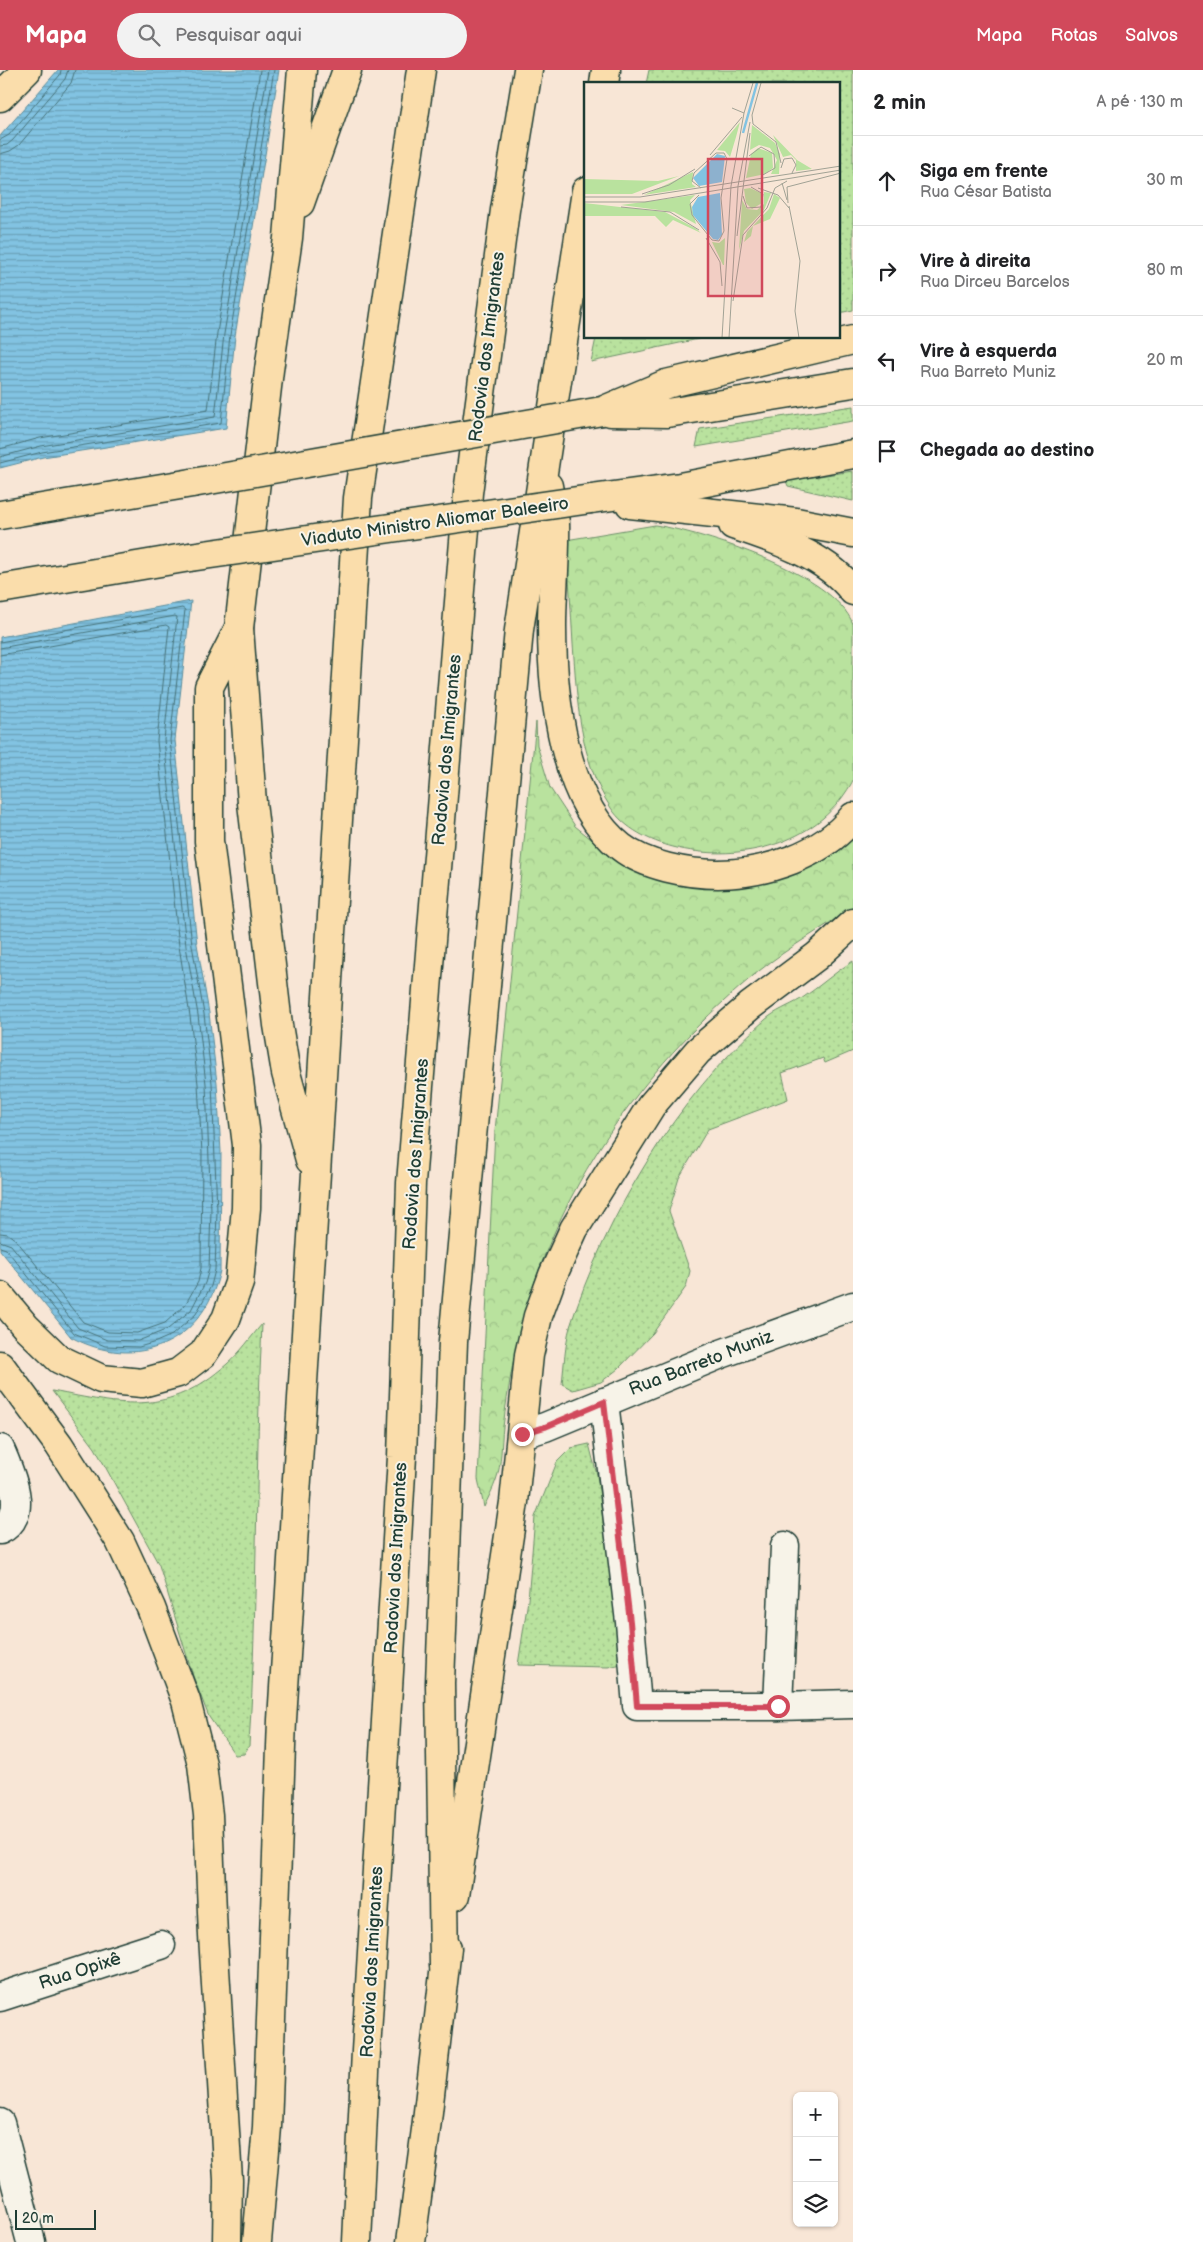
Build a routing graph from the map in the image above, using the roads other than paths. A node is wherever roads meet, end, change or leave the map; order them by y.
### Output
1 (27, 70) edge
2 (302, 70) edge
3 (346, 70) edge
4 (421, 70) edge
5 (528, 70) edge
6 (0, 97) edge
7 (584, 206) edge
8 (288, 238) junction
9 (853, 340) edge
10 (853, 383) edge
11 (602, 412) junction
12 (853, 454) edge
13 (544, 467) junction
14 (673, 501) junction
15 (0, 515) edge
16 (853, 533) edge
17 (34, 583) junction
18 (0, 589) edge
19 (853, 591) edge
20 (0, 594) edge
21 (239, 628) junction
22 (853, 816) edge
23 (853, 923) edge
24 (316, 1178) junction
25 (0, 1296) edge
26 (853, 1306) edge
27 (0, 1366) edge
28 (604, 1402) junction
29 (522, 1434) junction
30 (0, 1449) edge
31 (0, 1530) edge
32 (785, 1546) dead end
33 (853, 1704) edge
34 (778, 1706) junction
35 (161, 1945) dead end
36 (444, 1966) junction
37 (0, 1998) edge
38 (0, 2123) edge
39 (31, 2242) edge
40 (227, 2242) edge
41 (257, 2242) edge
42 (357, 2242) edge
43 (411, 2242) edge

1 - 6 highway
2 - 8 highway
3 - 8 highway
4 - 24 highway
5 - 42 highway, Rodovia dos Imigrantes
7 - 13 highway
8 - 21 highway
9 - 11 highway
10 - 11 highway
11 - 15 highway, bridge
12 - 14 highway
13 - 22 highway
13 - 36 highway
14 - 16 highway
14 - 17 highway, Viaduto Ministro Aliomar Baleeiro, bridge
14 - 19 highway
17 - 18 highway
17 - 20 highway
21 - 24 highway
21 - 25 highway
23 - 29 highway
24 - 41 highway
26 - 28 street, Rua Barreto Muniz
27 - 40 highway
28 - 29 street, Rua Barreto Muniz
28 - 34 street
29 - 36 highway
30 - 31 street
32 - 34 street
33 - 34 street
35 - 37 street, Rua Opixê
36 - 43 highway
38 - 39 street

